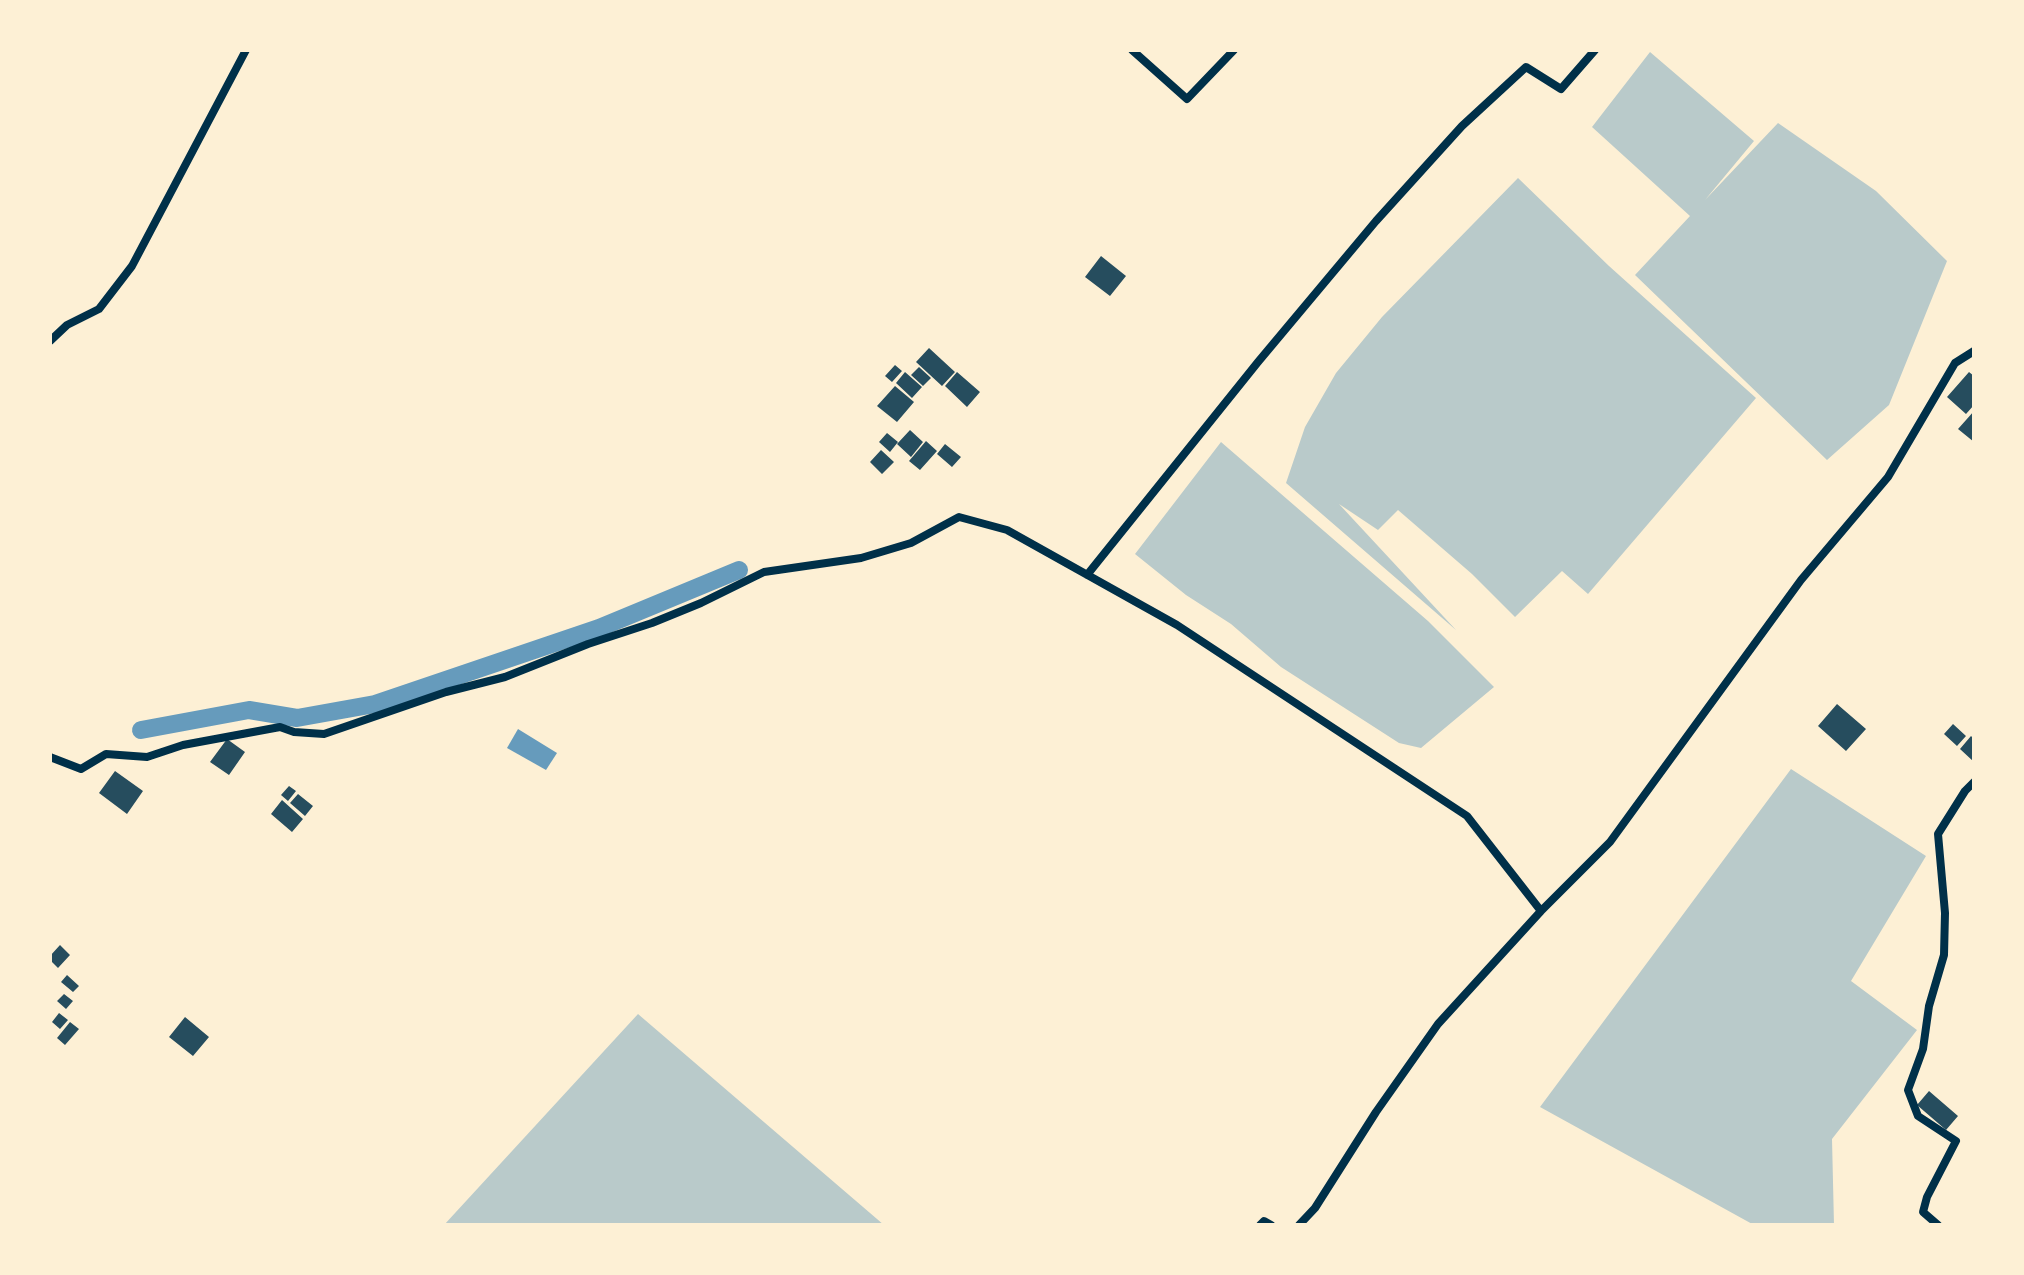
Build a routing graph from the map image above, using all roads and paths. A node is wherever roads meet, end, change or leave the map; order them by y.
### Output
1 (246, 50) edge
2 (1132, 50) edge
3 (1234, 50) edge
4 (1595, 50) edge
5 (50, 341) edge
6 (1974, 351) edge
7 (1087, 575) junction
8 (50, 757) edge
9 (1974, 782) edge
10 (1541, 911) junction
11 (1260, 1225) edge
12 (1271, 1225) edge
13 (1299, 1225) edge
14 (1938, 1225) edge

1 - 5 street
2 - 3 street
4 - 7 street
6 - 10 street
7 - 8 street
7 - 10 street
9 - 14 street
10 - 13 street
11 - 12 street

